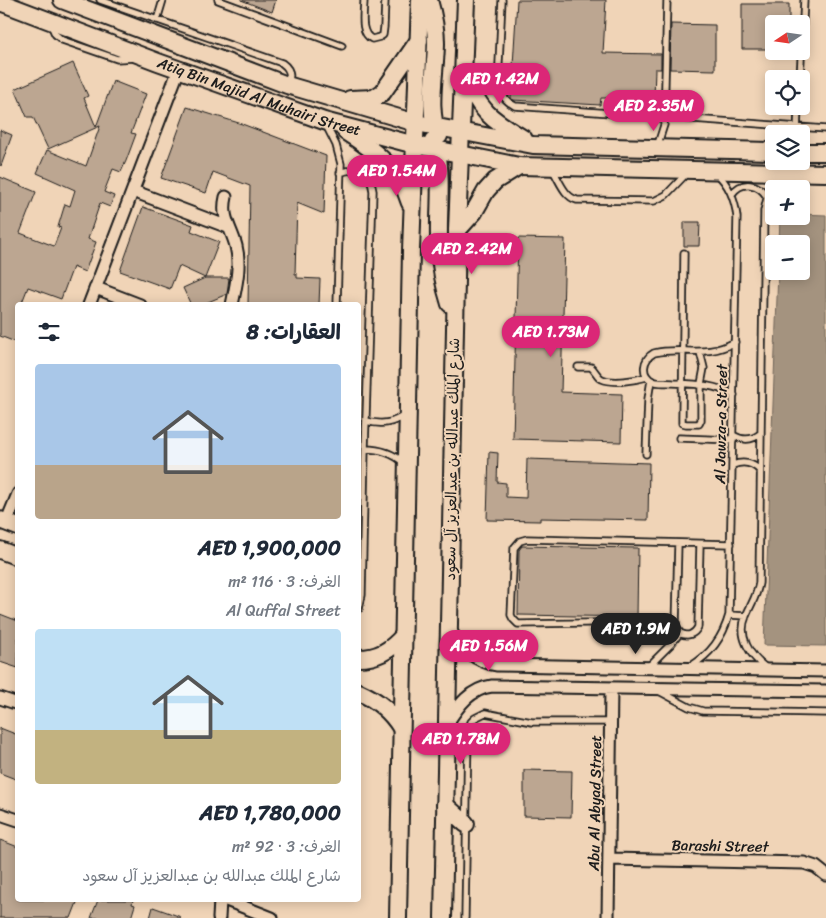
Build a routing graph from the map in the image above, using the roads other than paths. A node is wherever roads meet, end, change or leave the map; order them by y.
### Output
1 (62, 0) edge
2 (100, 0) edge
3 (163, 0) edge
4 (218, 0) edge
5 (364, 0) edge
6 (385, 0) edge
7 (420, 0) edge
8 (429, 0) edge
9 (466, 0) edge
10 (502, 0) edge
11 (667, 0) edge
12 (804, 0) edge
13 (4, 8) edge
14 (157, 20) junction
15 (419, 40) junction
16 (342, 46) dead end
17 (463, 66) junction
18 (179, 70) junction
19 (800, 70) edge
20 (287, 85) junction
21 (335, 100) junction
22 (664, 118) junction
23 (324, 121) junction
24 (416, 123) junction
25 (434, 126) junction
26 (765, 128) edge
27 (826, 129) edge
28 (810, 130) edge
29 (461, 132) junction
30 (415, 145) junction
31 (533, 145) junction
32 (657, 147) junction
33 (437, 150) junction
34 (765, 151) edge
35 (810, 152) edge
36 (826, 152) edge
37 (459, 155) junction
38 (519, 166) junction
39 (551, 167) junction
40 (689, 170) junction
41 (713, 170) junction
42 (780, 172) junction
43 (340, 173) junction
44 (826, 173) edge
45 (775, 180) edge
46 (133, 190) junction
47 (732, 194) junction
48 (765, 196) edge
49 (226, 197) dead end
50 (765, 209) edge
51 (412, 213) junction
52 (228, 227) junction
53 (457, 231) junction
54 (684, 253) dead end
55 (96, 288) junction
56 (90, 302) edge
57 (132, 302) edge
58 (233, 302) edge
59 (337, 302) edge
60 (455, 319) junction
61 (735, 342) junction
62 (683, 352) junction
63 (700, 352) junction
64 (578, 367) dead end
65 (649, 379) junction
66 (682, 383) junction
67 (701, 384) junction
68 (734, 395) junction
69 (408, 413) junction
70 (366, 421) junction
71 (761, 433) junction
72 (679, 438) dead end
73 (733, 438) junction
74 (365, 449) junction
75 (646, 454) dead end
76 (733, 464) junction
77 (406, 465) junction
78 (760, 471) junction
79 (15, 503) edge
80 (8, 524) edge
81 (678, 543) junction
82 (700, 544) junction
83 (731, 544) junction
84 (0, 550) edge
85 (15, 555) edge
86 (361, 600) edge
87 (729, 615) junction
88 (746, 616) junction
89 (449, 625) junction
90 (676, 626) junction
91 (680, 633) junction
92 (403, 636) junction
93 (361, 658) edge
94 (508, 665) junction
95 (647, 668) junction
96 (687, 669) junction
97 (770, 671) junction
98 (826, 671) edge
99 (504, 686) junction
100 (611, 688) junction
101 (654, 688) junction
102 (826, 691) edge
103 (361, 693) edge
104 (0, 698) edge
105 (15, 703) edge
106 (826, 713) edge
107 (611, 722) junction
108 (447, 723) junction
109 (401, 728) junction
110 (445, 805) junction
111 (0, 814) edge
112 (15, 819) edge
113 (466, 824) junction
114 (609, 859) junction
115 (826, 874) edge
116 (220, 902) edge
117 (231, 902) edge
118 (219, 918) edge
119 (272, 918) edge
120 (398, 918) edge
121 (443, 918) edge
122 (465, 918) edge
123 (608, 918) edge

1 - 20 main road, Atiq Bin Majid Al Muhairi Street
2 - 14 lane
3 - 14 lane
4 - 16 lane
5 - 6 lane
7 - 15 main road
8 - 25 main road
9 - 17 main road, شارع الملك عبدالله بن عبدالعزيز آل سعود
10 - 22 lane
11 - 22 lane
12 - 19 lane
13 - 18 main road, Atiq Bin Majid Al Muhairi Street
14 - 20 lane
15 - 21 main road
15 - 24 main road
17 - 29 main road, شارع الملك عبدالله بن عبدالعزيز آل سعود
17 - 31 main road
18 - 23 main road, Atiq Bin Majid Al Muhairi Street
18 - 46 street
20 - 21 main road, Atiq Bin Majid Al Muhairi Street
21 - 24 main road, Atiq Bin Majid Al Muhairi Street
22 - 26 lane
22 - 32 lane
23 - 30 main road, Atiq Bin Majid Al Muhairi Street
23 - 43 lane
23 - 51 main road
24 - 25 main road, Atiq Bin Majid Al Muhairi Street
24 - 30 main road
24 - 33 main road
25 - 29 main road, Atiq Bin Majid Al Muhairi Street
25 - 37 main road
27 - 28 lane
29 - 31 main road, Atiq Bin Majid Al Muhairi Street
29 - 37 main road, شارع الملك عبدالله بن عبدالعزيز آل سعود
30 - 33 main road, Atiq Bin Majid Al Muhairi Street
30 - 51 main road
31 - 32 main road, Atiq Bin Majid Al Muhairi Street
32 - 34 main road, Atiq Bin Majid Al Muhairi Street
33 - 37 main road, Atiq Bin Majid Al Muhairi Street
33 - 60 main road
35 - 36 main road
37 - 38 main road, Atiq Bin Majid Al Muhairi Street
37 - 53 main road, شارع الملك عبدالله بن عبدالعزيز آل سعود
38 - 39 main road, Atiq Bin Majid Al Muhairi Street
38 - 53 main road
39 - 40 main road, Atiq Bin Majid Al Muhairi Street
39 - 40 lane
40 - 41 main road, Atiq Bin Majid Al Muhairi Street
41 - 42 main road, Atiq Bin Majid Al Muhairi Street
41 - 47 lane, Al Jawza-a Street
42 - 44 main road, Atiq Bin Majid Al Muhairi Street
42 - 45 lane
43 - 59 lane
43 - 70 lane
46 - 52 street
46 - 55 street
47 - 48 lane
47 - 61 lane, Al Jawza-a Street
49 - 52 street
50 - 71 lane
51 - 69 main road
52 - 58 street
53 - 60 main road, شارع الملك عبدالله بن عبدالعزيز آل سعود
54 - 62 lane
55 - 56 street
55 - 57 street
60 - 89 main road, شارع الملك عبدالله بن عبدالعزيز آل سعود
61 - 63 lane
61 - 68 lane, Al Jawza-a Street
62 - 63 lane
62 - 65 lane
62 - 66 lane
63 - 67 lane
64 - 65 lane
65 - 66 lane
65 - 75 lane
66 - 67 lane
66 - 67 lane
67 - 68 lane
68 - 73 lane, Al Jawza-a Street
69 - 70 lane
69 - 77 main road
70 - 74 lane
71 - 73 lane
71 - 78 lane
72 - 73 lane
73 - 76 lane, Al Jawza-a Street
74 - 77 lane
74 - 86 lane
76 - 78 lane
76 - 83 lane, Al Jawza-a Street
77 - 92 main road
78 - 88 lane
79 - 80 street
81 - 82 lane
81 - 90 lane
81 - 90 lane
82 - 83 lane
82 - 91 lane
83 - 87 lane, Al Jawza-a Street
84 - 85 main road
87 - 88 lane
87 - 96 lane, Al Jawza-a Street
88 - 97 lane
89 - 94 street
89 - 108 main road, شارع الملك عبدالله بن عبدالعزيز آل سعود
90 - 91 lane
91 - 95 lane
92 - 93 main road
92 - 109 main road
94 - 95 street
94 - 99 street
95 - 96 street
96 - 97 street
97 - 98 street
99 - 100 street
99 - 108 street
100 - 101 street
100 - 107 street, Abu Al Abyad Street
101 - 102 street
101 - 106 lane
103 - 109 main road
104 - 105 street
107 - 113 lane
107 - 114 street, Abu Al Abyad Street
108 - 110 main road, شارع الملك عبدالله بن عبدالعزيز آل سعود
109 - 120 main road
110 - 113 main road
110 - 121 main road, شارع الملك عبدالله بن عبدالعزيز آل سعود
111 - 112 street
113 - 122 lane
114 - 115 street, Barashi Street
114 - 123 street, Abu Al Abyad Street
116 - 118 street
117 - 119 street

